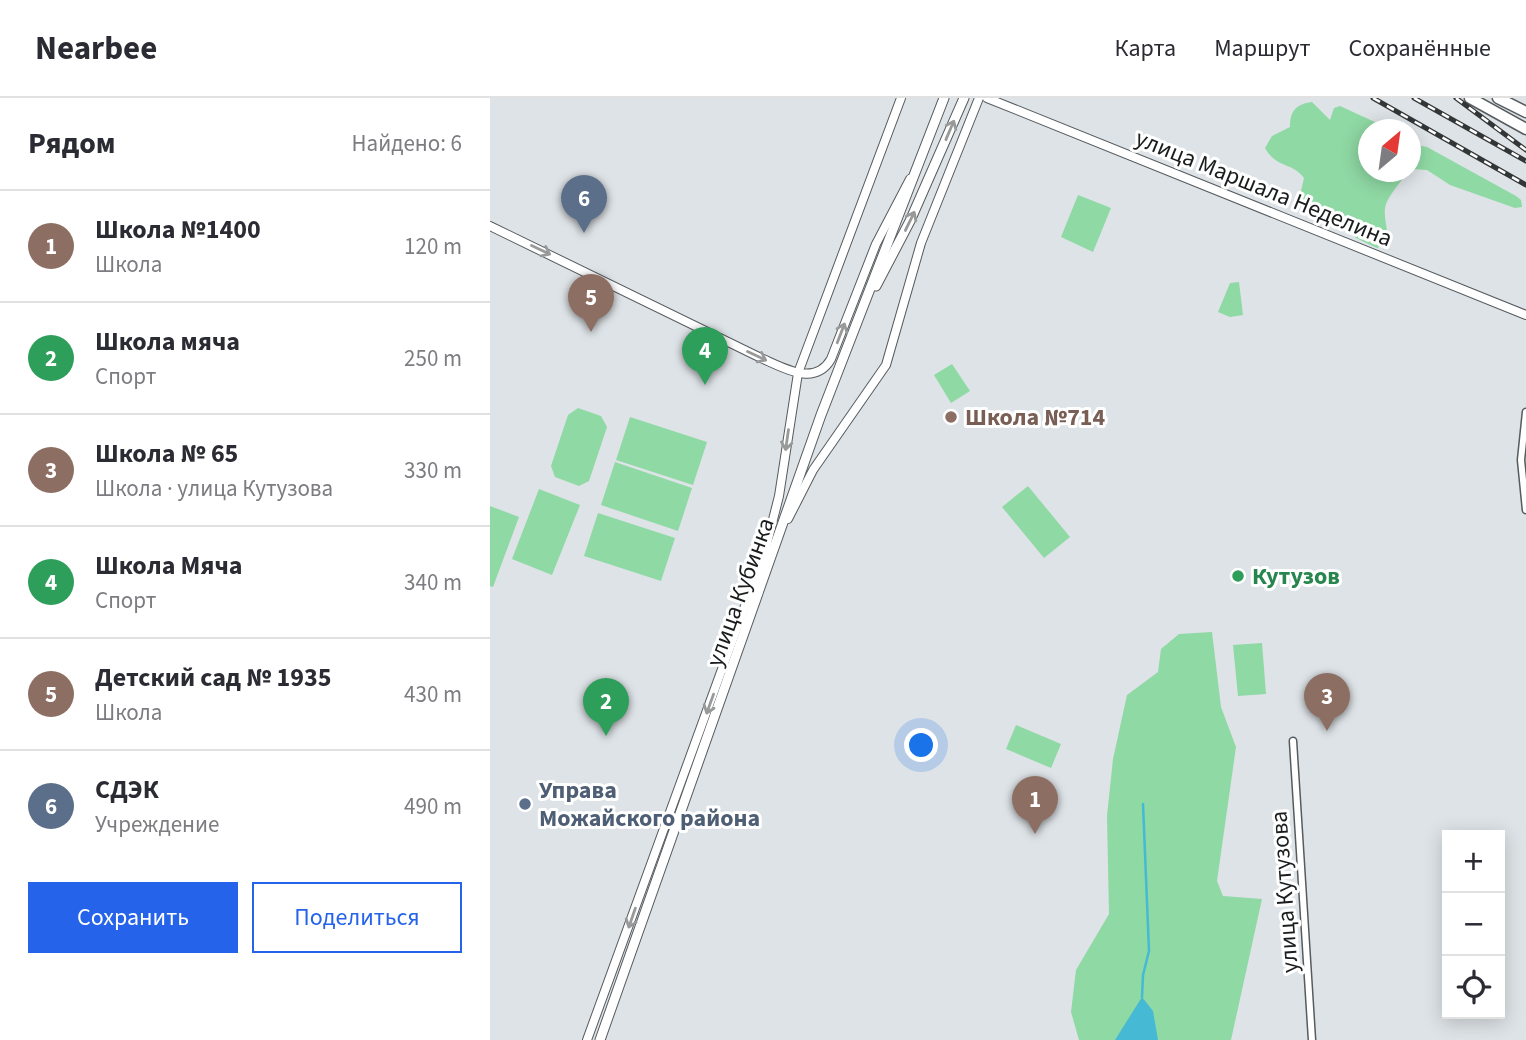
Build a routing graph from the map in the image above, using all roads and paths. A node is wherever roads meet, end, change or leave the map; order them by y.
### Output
1 (901, 98) edge
2 (944, 98) edge
3 (964, 98) edge
4 (979, 98) edge
5 (987, 98) edge
6 (1461, 98) edge
7 (1470, 98) edge
8 (1498, 98) edge
9 (1526, 112) edge
10 (1513, 123) junction
11 (1526, 129) edge
12 (914, 173) junction
13 (490, 226) edge
14 (1526, 315) edge
15 (856, 325) junction
16 (798, 373) junction
17 (1526, 412) edge
18 (1526, 510) edge
19 (782, 531) junction
20 (1293, 741) dead end
21 (587, 1040) edge
22 (600, 1040) edge
23 (1312, 1040) edge

1 - 16 street
2 - 12 main road, улица Кубинка
15 -> 3 main road
4 - 19 street
5 - 14 street, улица Маршала Неделина
6 - 10 main road
7 - 10 main road
8 - 9 main road
10 - 11 main road
12 - 15 main road, улица Кубинка
16 -> 12 street
13 -> 16 street
15 - 19 main road, улица Кубинка
16 -> 21 street
17 - 18 street
19 - 22 main road, улица Кубинка
20 - 23 street, улица Кутузова

